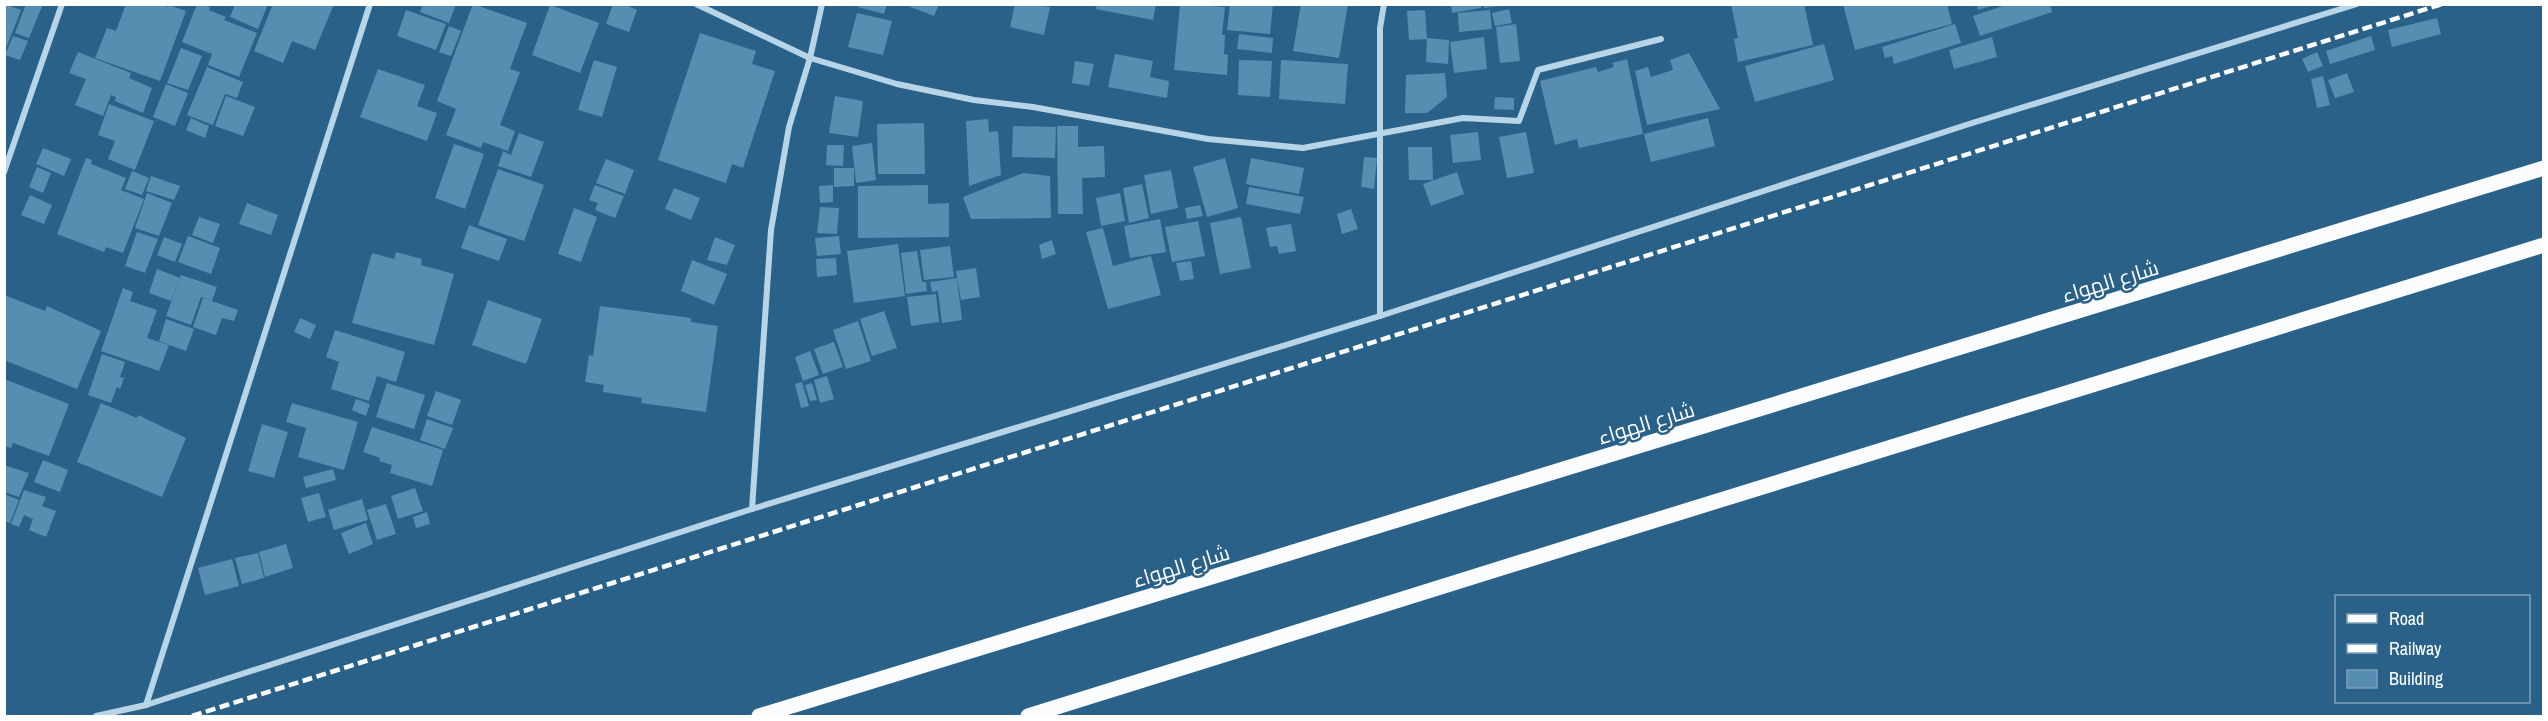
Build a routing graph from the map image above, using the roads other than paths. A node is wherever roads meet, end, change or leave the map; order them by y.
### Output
1 (62, 4) edge
2 (370, 4) edge
3 (696, 4) edge
4 (822, 4) edge
5 (1384, 4) edge
6 (2357, 4) edge
7 (1661, 39) dead end
8 (810, 58) junction
9 (1379, 134) junction
10 (2544, 168) edge
11 (4, 172) edge
12 (2544, 245) edge
13 (1380, 316) junction
14 (752, 509) junction
15 (146, 705) junction
16 (96, 717) edge
17 (759, 717) edge
18 (1028, 717) edge

1 - 11 street
2 - 15 street
3 - 8 street
4 - 8 street
5 - 9 street
6 - 13 street
7 - 9 street
8 - 9 street
8 - 14 street
9 - 13 street
10 - 17 main road, شارع الهواء
12 - 18 main road
13 - 14 street
14 - 15 street
15 - 16 street

